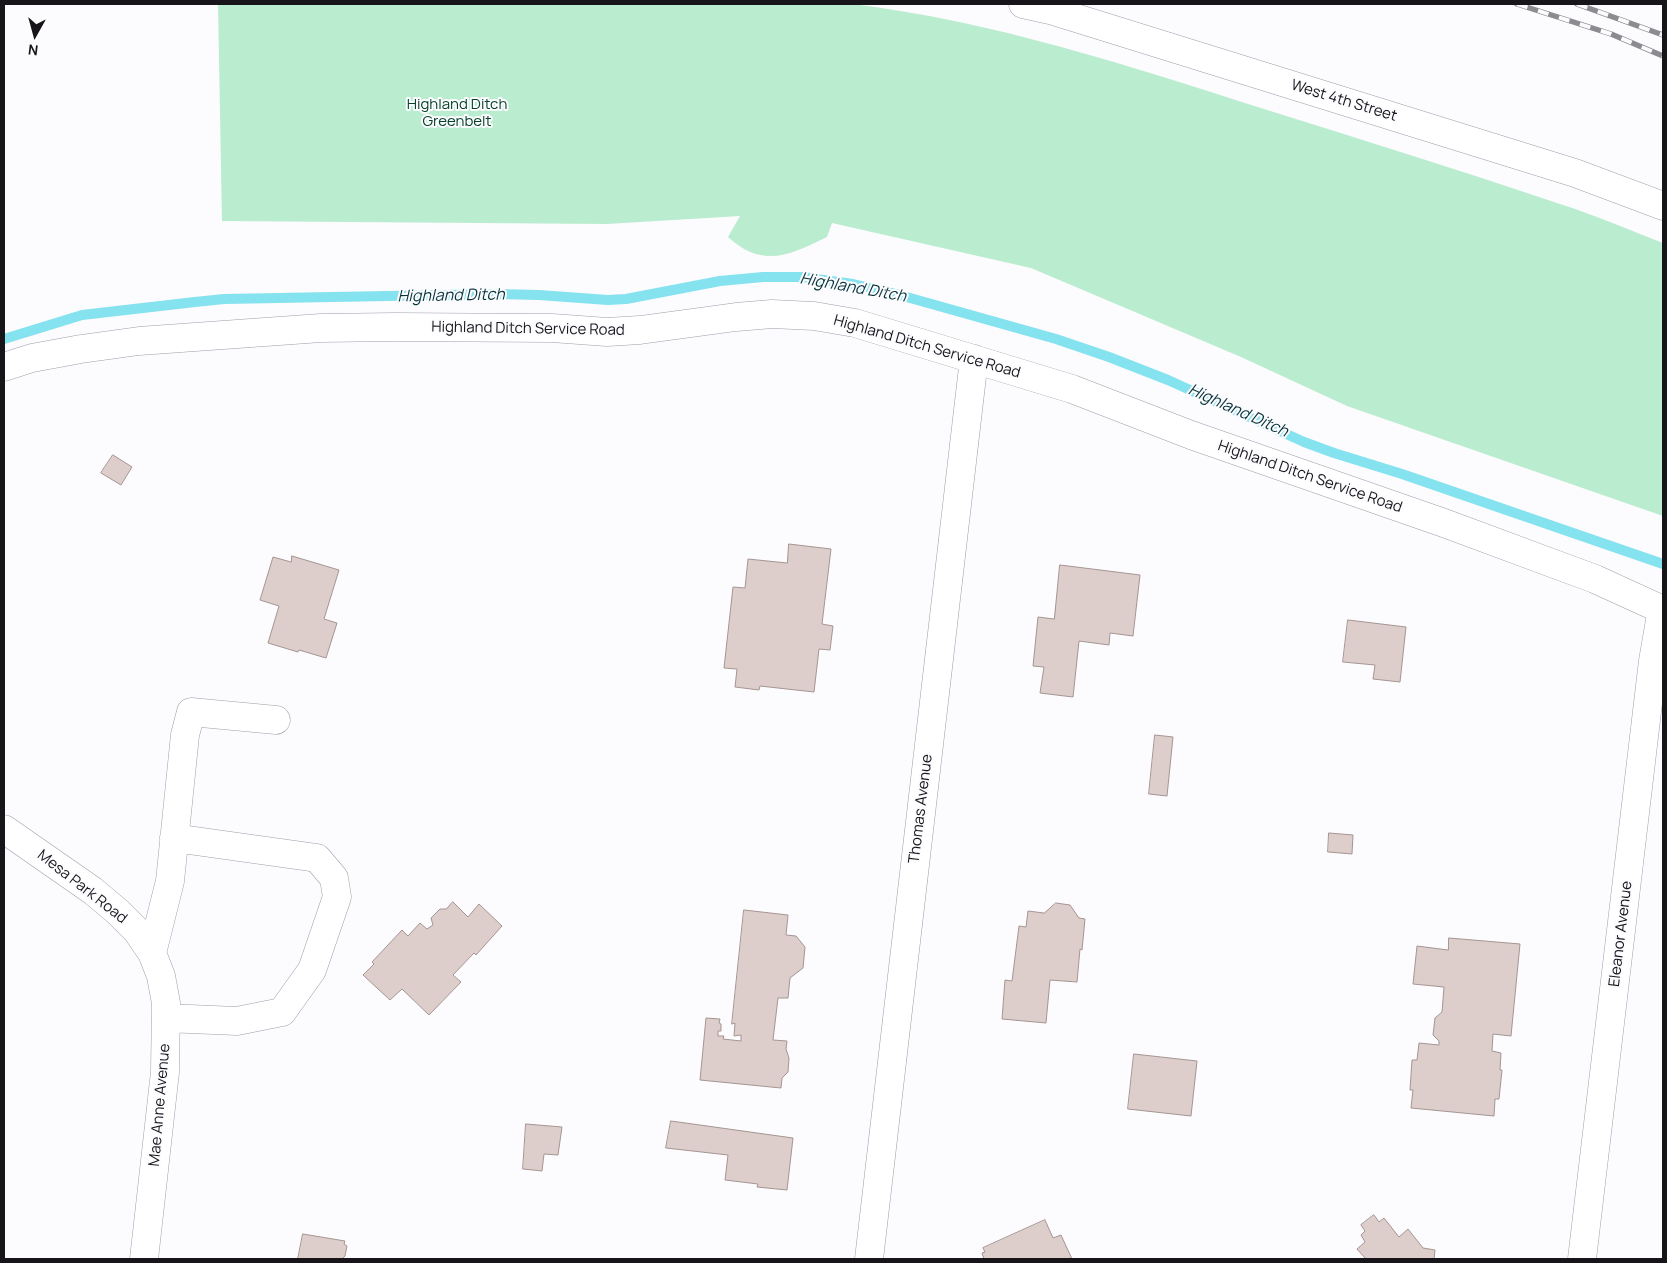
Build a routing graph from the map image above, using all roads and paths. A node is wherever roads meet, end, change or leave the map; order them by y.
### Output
1 (1023, 4) edge
2 (1663, 206) edge
3 (974, 359) junction
4 (4, 367) edge
5 (1662, 610) edge
6 (276, 720) dead end
7 (4, 829) edge
8 (174, 838) junction
9 (152, 953) junction
10 (166, 1018) junction
11 (144, 1259) edge
12 (868, 1259) edge
13 (1582, 1259) edge

1 - 2 street, West 4th Street
3 - 4 street, Highland Ditch Service Road
3 - 5 street, Highland Ditch Service Road
3 - 12 street, Thomas Avenue
5 - 13 street, Eleanor Avenue
6 - 8 street
7 - 9 street, Mesa Park Road
8 - 9 street
8 - 10 street
9 - 10 street, Mae Anne Avenue
10 - 11 street, Mae Anne Avenue

